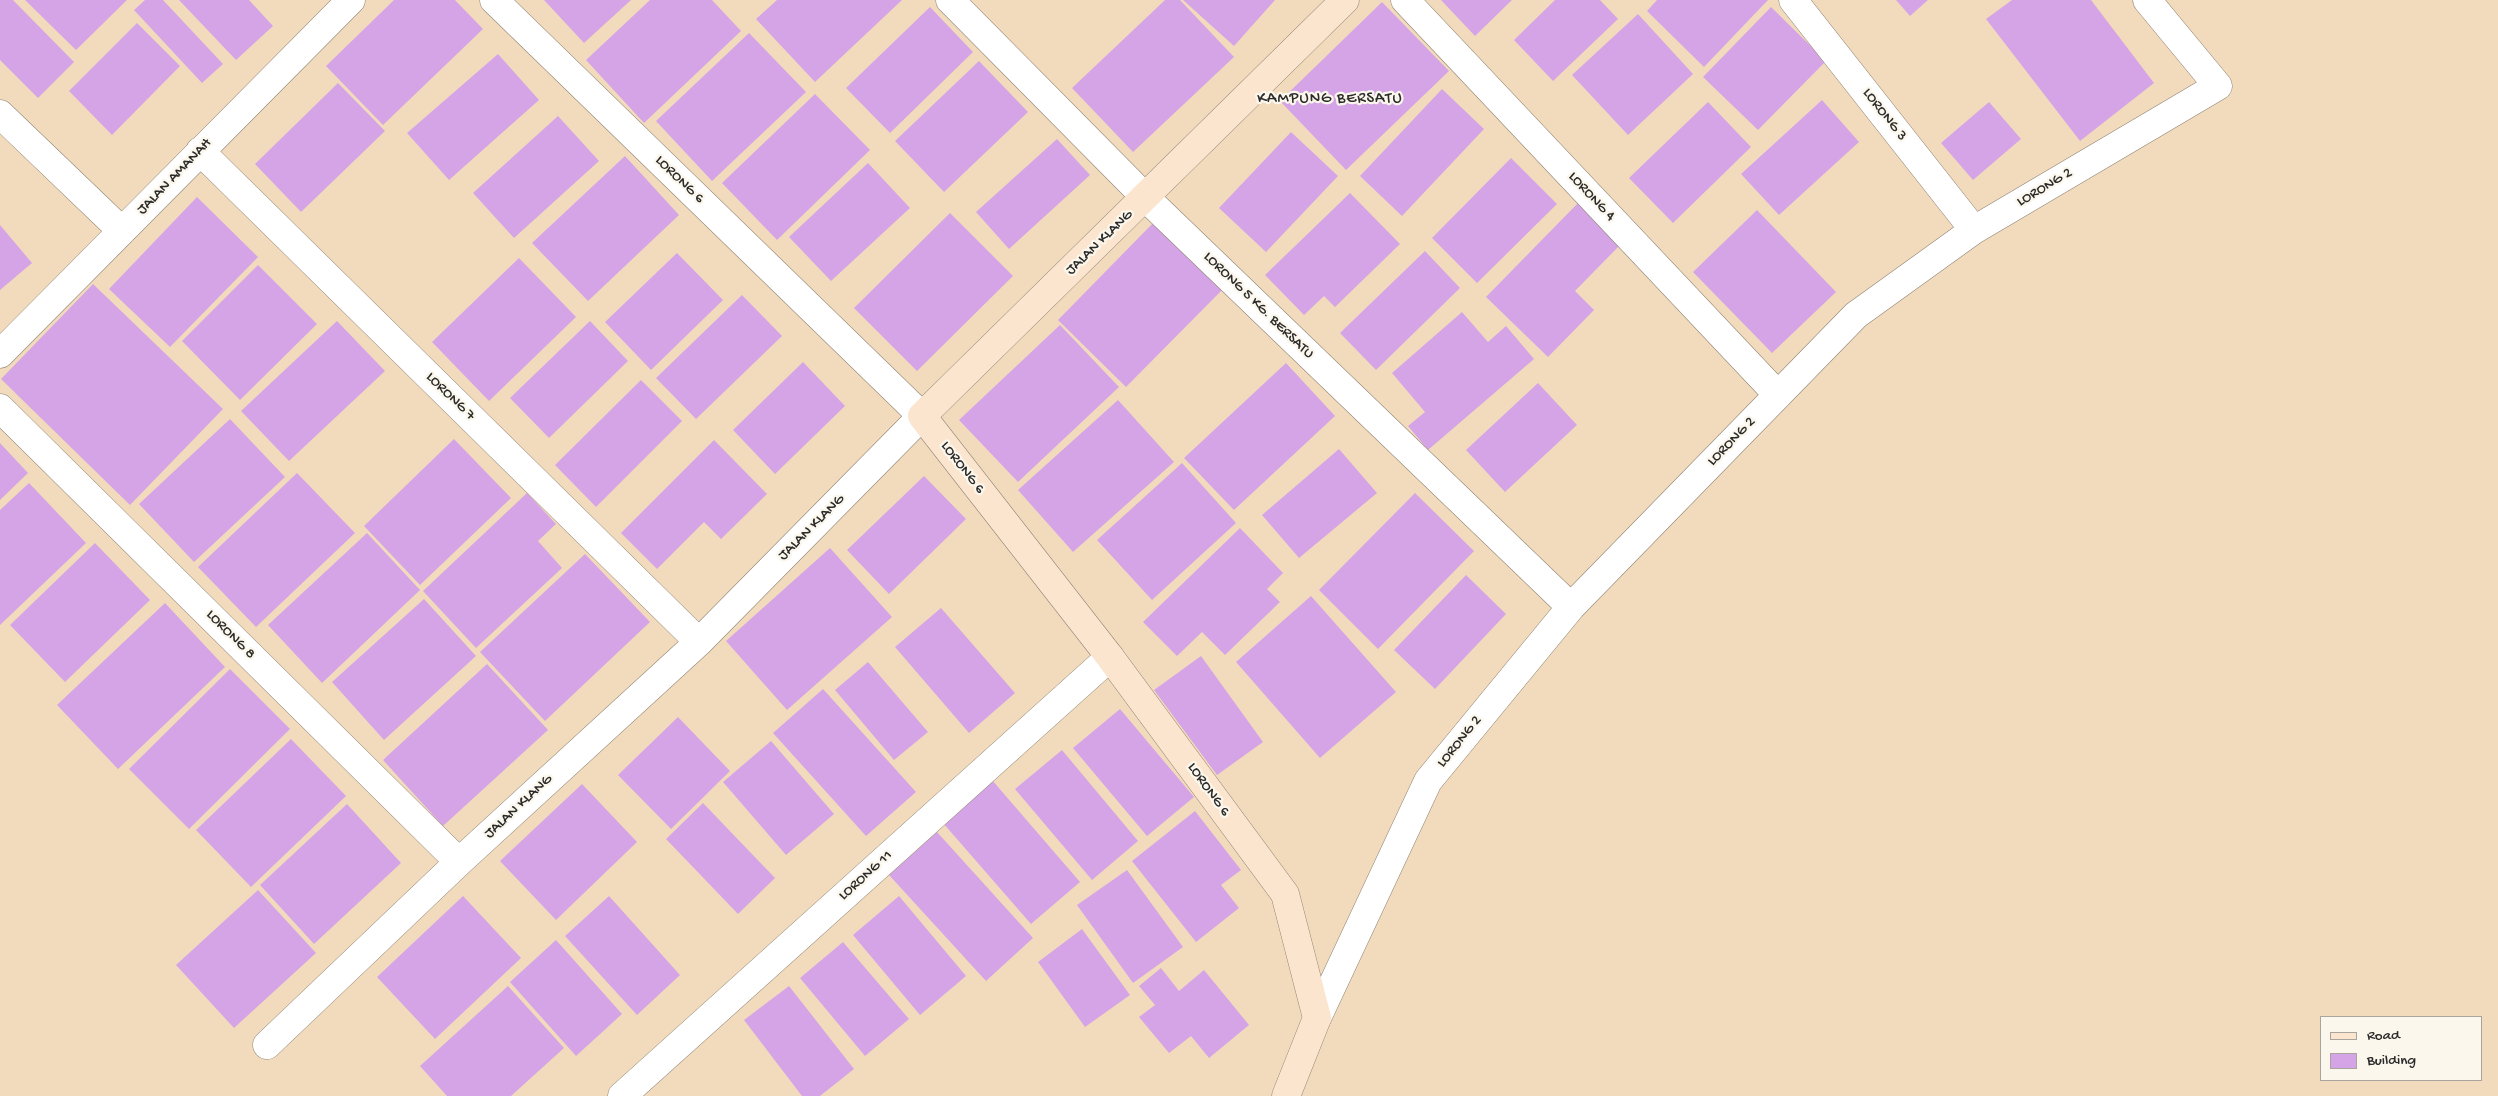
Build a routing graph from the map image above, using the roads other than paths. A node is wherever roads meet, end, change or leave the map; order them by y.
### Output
1 (350, 0) edge
2 (494, 0) edge
3 (950, 0) edge
4 (1345, 0) edge
5 (1405, 0) edge
6 (1793, 0) edge
7 (2147, 0) edge
8 (0, 114) edge
9 (200, 151) junction
10 (1146, 198) junction
11 (1974, 230) junction
12 (122, 232) junction
13 (0, 354) edge
14 (1778, 395) junction
15 (0, 408) edge
16 (922, 416) junction
17 (1571, 607) junction
18 (700, 642) junction
19 (1110, 657) junction
20 (460, 862) junction
21 (1317, 1018) junction
22 (267, 1045) dead end
23 (622, 1096) edge
24 (1286, 1096) edge

1 - 9 street, JALAN AMANAH
2 - 16 street, LORONG 6
3 - 10 street, LORONG 5 KG. BERSATU
4 - 10 street, JALAN KLANG
5 - 14 street, LORONG 4
6 - 11 street, LORONG 3
7 - 11 street, LORONG 2
8 - 12 street
9 - 12 street, JALAN AMANAH
9 - 18 street, LORONG 7
10 - 16 street, JALAN KLANG
10 - 17 street, LORONG 5 KG. BERSATU
11 - 14 street, LORONG 2
12 - 13 street, JALAN AMANAH
14 - 17 street, LORONG 2
15 - 20 street, LORONG 8
16 - 18 street, JALAN KLANG
16 - 19 street, LORONG 6
17 - 21 street, LORONG 2
18 - 20 street, JALAN KLANG
19 - 21 street, LORONG 6
19 - 23 street, LORONG 11
20 - 22 street, JALAN KLANG
21 - 24 street

